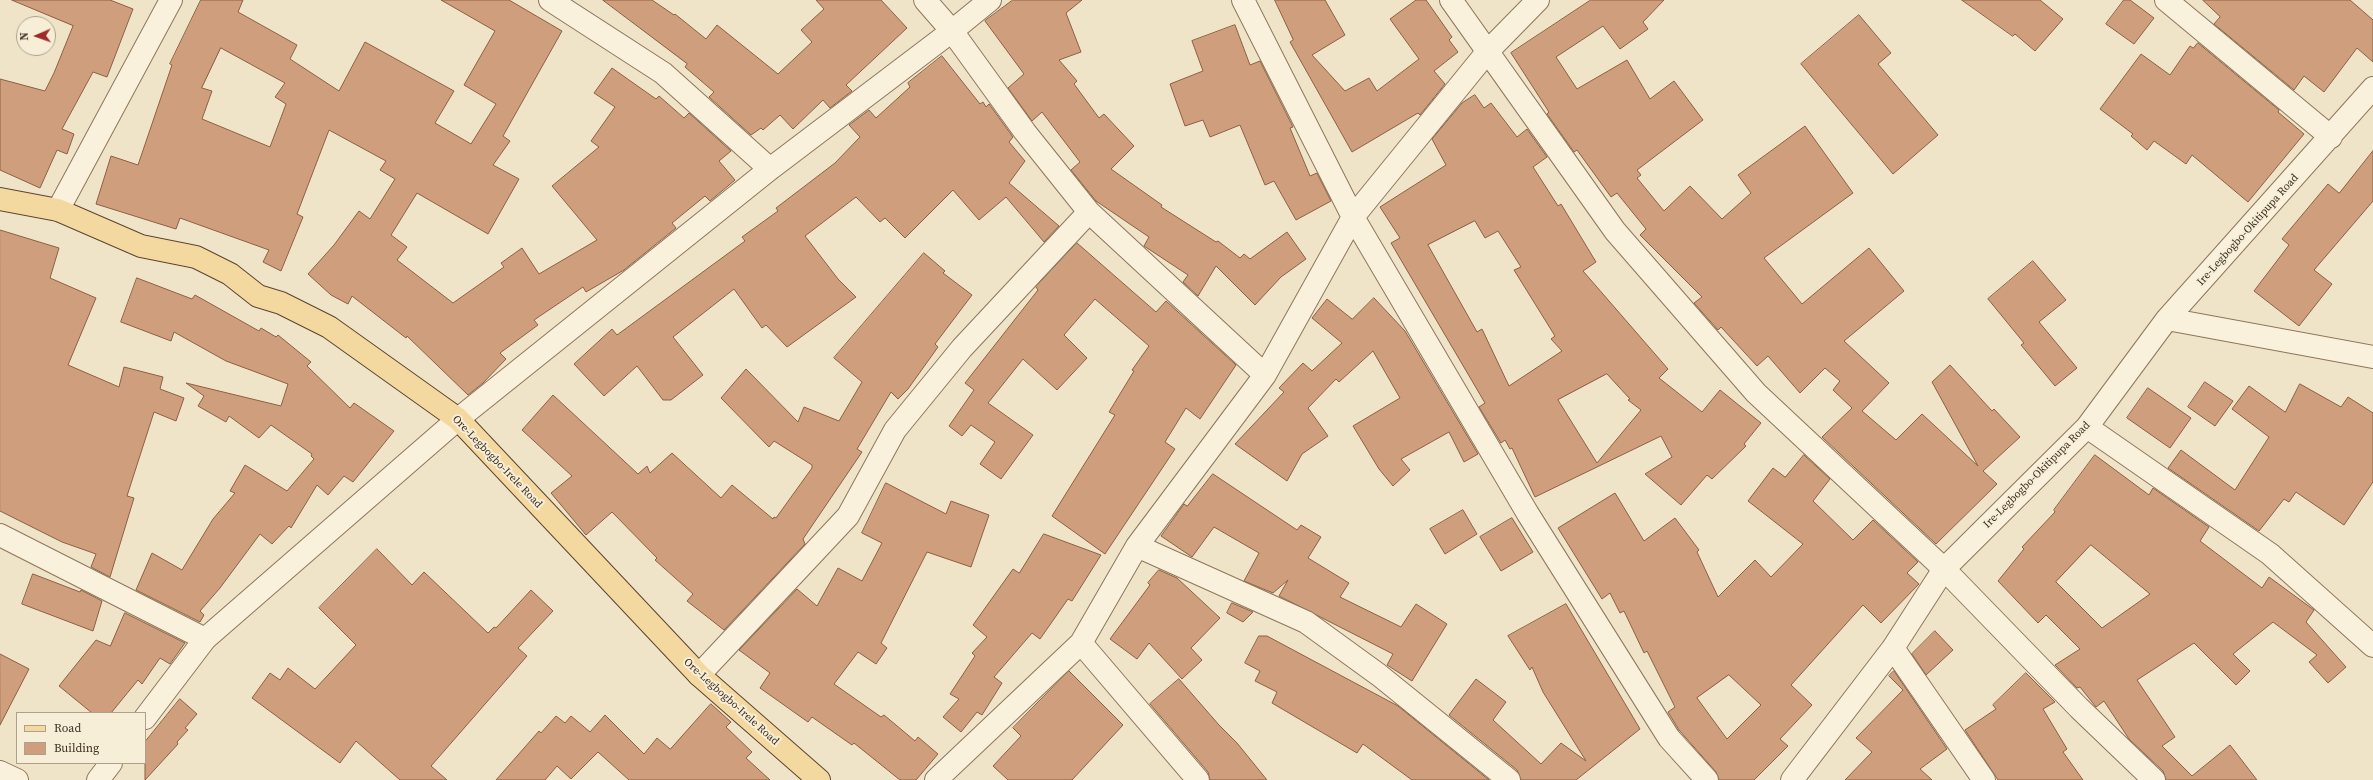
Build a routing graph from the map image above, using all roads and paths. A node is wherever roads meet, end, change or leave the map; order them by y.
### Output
1 (171, 0) edge
2 (550, 0) edge
3 (925, 0) edge
4 (990, 0) edge
5 (1243, 0) edge
6 (1451, 0) edge
7 (1538, 0) edge
8 (2166, 0) edge
9 (952, 31) junction
10 (1488, 51) junction
11 (2373, 88) edge
12 (2331, 137) junction
13 (770, 169) junction
14 (0, 199) edge
15 (58, 210) junction
16 (1089, 212) junction
17 (1353, 217) junction
18 (2167, 319) junction
19 (2373, 357) edge
20 (1265, 375) junction
21 (458, 419) junction
22 (2087, 427) junction
23 (0, 535) edge
24 (1137, 546) junction
25 (1944, 569) junction
26 (205, 639) junction
27 (1081, 643) junction
28 (2373, 646) edge
29 (1893, 648) junction
30 (699, 675) junction
31 (146, 717) edge
32 (110, 764) edge
33 (0, 772) edge
34 (17, 780) edge
35 (98, 780) edge
36 (819, 780) edge
37 (936, 780) edge
38 (1198, 780) edge
39 (1509, 780) edge
40 (1707, 780) edge
41 (1792, 780) edge
42 (1984, 780) edge
43 (2154, 780) edge

1 - 15 street
2 - 13 street
3 - 9 street
4 - 9 street
5 - 17 street
6 - 10 street
7 - 10 street
8 - 12 street
9 - 13 street
9 - 16 street
10 - 17 street
10 - 25 street
11 - 12 street, Ire-Legbogbo-Okitipupa Road
12 - 18 street, Ire-Legbogbo-Okitipupa Road
13 - 21 street
14 - 15 main road, Ore-Legbogbo-Irele Road
15 - 21 main road, Ore-Legbogbo-Irele Road
16 - 20 street
16 - 30 street
17 - 20 street
17 - 40 street
18 - 19 street
18 - 22 street, Ire-Legbogbo-Okitipupa Road
20 - 24 street
21 - 26 street
21 - 30 main road, Ore-Legbogbo-Irele Road
22 - 25 street, Ire-Legbogbo-Okitipupa Road
22 - 28 street
23 - 26 street
24 - 27 street
24 - 39 street
25 - 29 street, Ire-Legbogbo-Okitipupa Road
25 - 43 street
26 - 31 street
27 - 37 street
27 - 38 street
29 - 41 street, Ire-Legbogbo-Okitipupa Road
29 - 42 street
30 - 36 main road, Ore-Legbogbo-Irele Road
32 - 35 street
33 - 34 street

